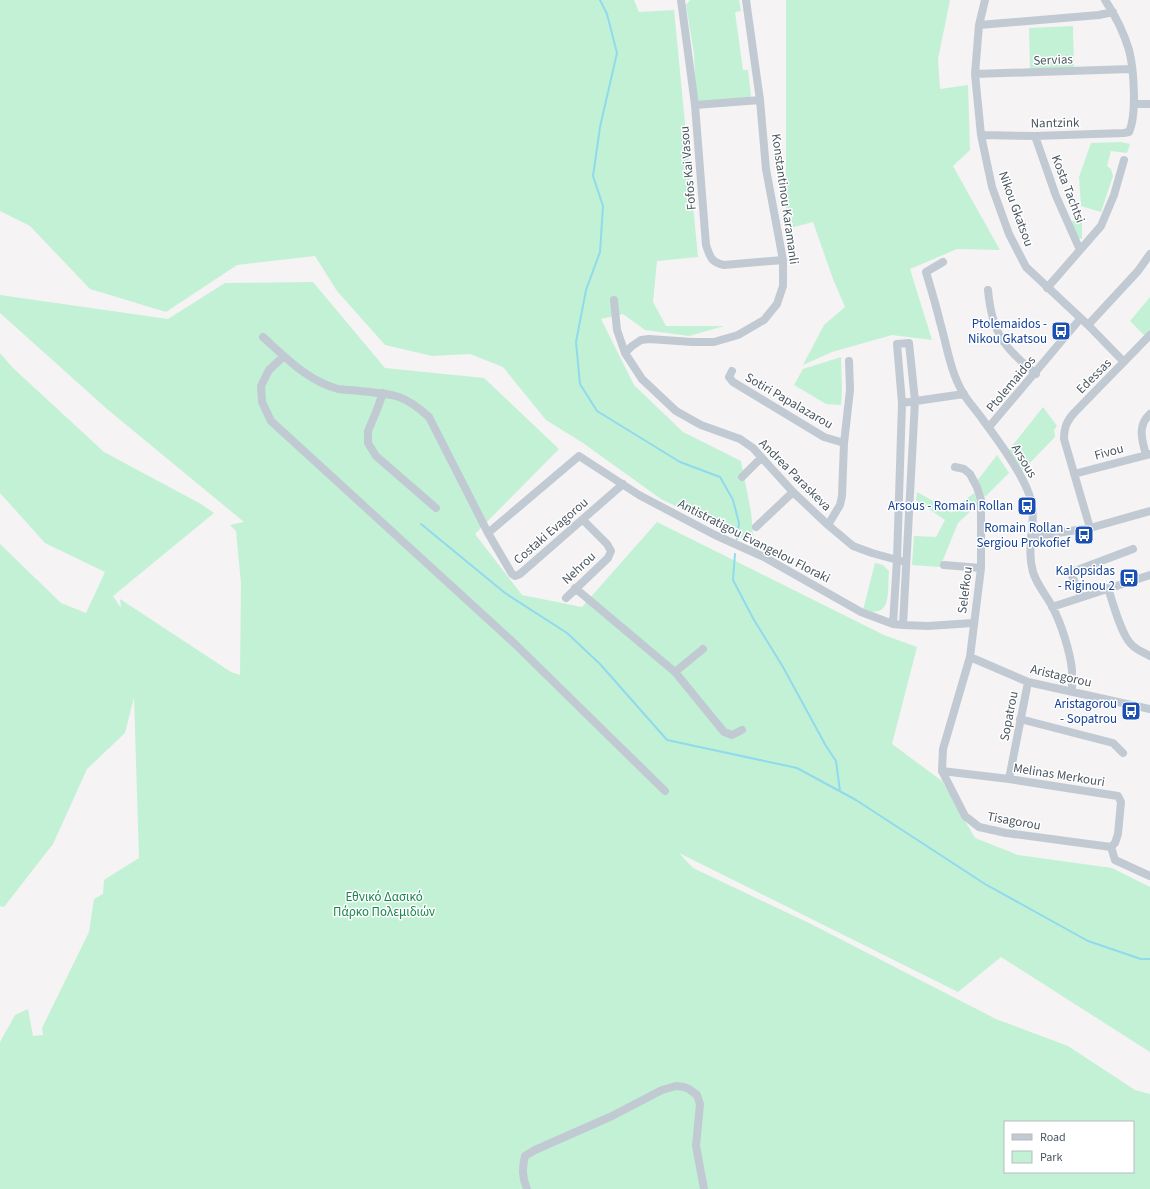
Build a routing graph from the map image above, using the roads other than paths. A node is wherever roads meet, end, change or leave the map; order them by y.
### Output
1 (680, 0) edge
2 (746, 0) edge
3 (985, 0) edge
4 (1105, 0) edge
5 (1113, 12) junction
6 (979, 25) junction
7 (1131, 69) junction
8 (975, 74) junction
9 (760, 100) junction
10 (1134, 104) junction
11 (1150, 104) edge
12 (695, 105) junction
13 (981, 135) junction
14 (1035, 136) junction
15 (1124, 160) dead end
16 (1080, 250) junction
17 (1150, 254) edge
18 (783, 260) junction
19 (943, 262) dead end
20 (1047, 288) junction
21 (988, 290) dead end
22 (614, 300) dead end
23 (1080, 319) junction
24 (1088, 325) junction
25 (1150, 335) edge
26 (263, 337) dead end
27 (625, 353) junction
28 (284, 356) junction
29 (849, 361) dead end
30 (1124, 362) junction
31 (732, 371) dead end
32 (1036, 374) junction
33 (383, 393) junction
34 (964, 394) junction
35 (915, 401) junction
36 (902, 403) junction
37 (1150, 414) edge
38 (989, 427) junction
39 (844, 443) junction
40 (1148, 455) edge
41 (761, 458) junction
42 (955, 467) dead end
43 (1074, 474) junction
44 (742, 477) dead end
45 (623, 484) junction
46 (793, 492) junction
47 (436, 508) dead end
48 (1150, 511) edge
49 (583, 520) junction
50 (828, 525) junction
51 (756, 527) dead end
52 (1090, 528) junction
53 (488, 534) junction
54 (1031, 536) junction
55 (1133, 549) dead end
56 (897, 560) junction
57 (906, 561) junction
58 (944, 565) dead end
59 (981, 568) junction
60 (1150, 575) edge
61 (575, 588) junction
62 (1108, 588) junction
63 (1081, 597) junction
64 (566, 598) dead end
65 (1052, 607) junction
66 (973, 623) junction
67 (893, 624) junction
68 (903, 625) junction
69 (703, 649) dead end
70 (1150, 656) edge
71 (970, 657) junction
72 (675, 672) junction
73 (1028, 682) junction
74 (1072, 691) junction
75 (1150, 709) edge
76 (1020, 719) junction
77 (742, 730) dead end
78 (1123, 752) dead end
79 (942, 771) junction
80 (1009, 779) junction
81 (665, 791) dead end
82 (1111, 847) junction
83 (1150, 876) edge
84 (527, 1189) edge
85 (704, 1189) edge

1 - 12 street, Fofos Kai Vasou
2 - 9 street, Konstantinou Karamanli
3 - 6 street, Nikou Gkatsou
4 - 5 street
5 - 6 street
5 - 7 street
6 - 8 street, Nikou Gkatsou
7 - 8 street, Servias
7 - 10 street
8 - 13 street, Nikou Gkatsou
9 - 12 street
9 - 18 street, Konstantinou Karamanli
10 - 11 street
10 - 14 street, Nantzink
12 - 18 street, Fofos Kai Vasou
13 - 14 street, Nantzink
13 - 20 street, Nikou Gkatsou
14 - 16 street, Kosta Tachtsi
15 - 16 street
16 - 20 street
17 - 24 street
18 - 27 street, Konstantinou Karamanli
19 - 34 street, Arsous
20 - 23 street, Nikou Gkatsou
21 - 32 street
22 - 27 street, Andrea Paraskeva
23 - 24 street, Nikou Gkatsou
23 - 32 street, Ptolemaidos
24 - 30 street, Nikou Gkatsou
25 - 30 street, Edessas
26 - 28 street
27 - 41 street, Andrea Paraskeva
28 - 33 street
28 - 81 street
29 - 39 street
30 - 43 street, Edessas
31 - 39 street, Sotiri Papalazarou
32 - 38 street, Ptolemaidos
33 - 47 street
33 - 53 street
34 - 35 street
34 - 38 street, Arsous
35 - 36 street
35 - 36 street
35 - 57 street
36 - 56 street
37 - 40 street
38 - 54 street, Arsous
39 - 50 street
40 - 43 street, Fivou
41 - 44 street
41 - 46 street, Andrea Paraskeva
42 - 59 street, Selefkou
43 - 52 street
45 - 49 street, Costaki Evagorou
45 - 53 street, Antistratigou Evangelou Floraki
45 - 67 street, Antistratigou Evangelou Floraki
46 - 50 street, Andrea Paraskeva
46 - 51 street
48 - 52 street
49 - 53 street, Costaki Evagorou
49 - 61 street, Nehrou
50 - 56 street, Andrea Paraskeva
52 - 54 street
54 - 65 street, Arsous
55 - 63 street
56 - 57 street, Andrea Paraskeva
56 - 67 street
57 - 68 street
58 - 59 street
59 - 66 street, Selefkou
60 - 62 street
61 - 64 street, Nehrou
61 - 72 street
62 - 63 street
62 - 70 street
63 - 65 street
65 - 74 street, Arsous
66 - 68 street, Antistratigou Evangelou Floraki
66 - 71 street, Selefkou
67 - 68 street, Antistratigou Evangelou Floraki
69 - 72 street
71 - 73 street, Aristagorou
71 - 79 street
72 - 77 street
73 - 74 street, Aristagorou
73 - 76 street, Sopatrou
74 - 75 street, Aristagorou
76 - 78 street
76 - 80 street, Sopatrou
79 - 80 street, Melinas Merkouri
79 - 82 street, Tisagorou
80 - 82 street, Melinas Merkouri
82 - 83 street
84 - 85 street

